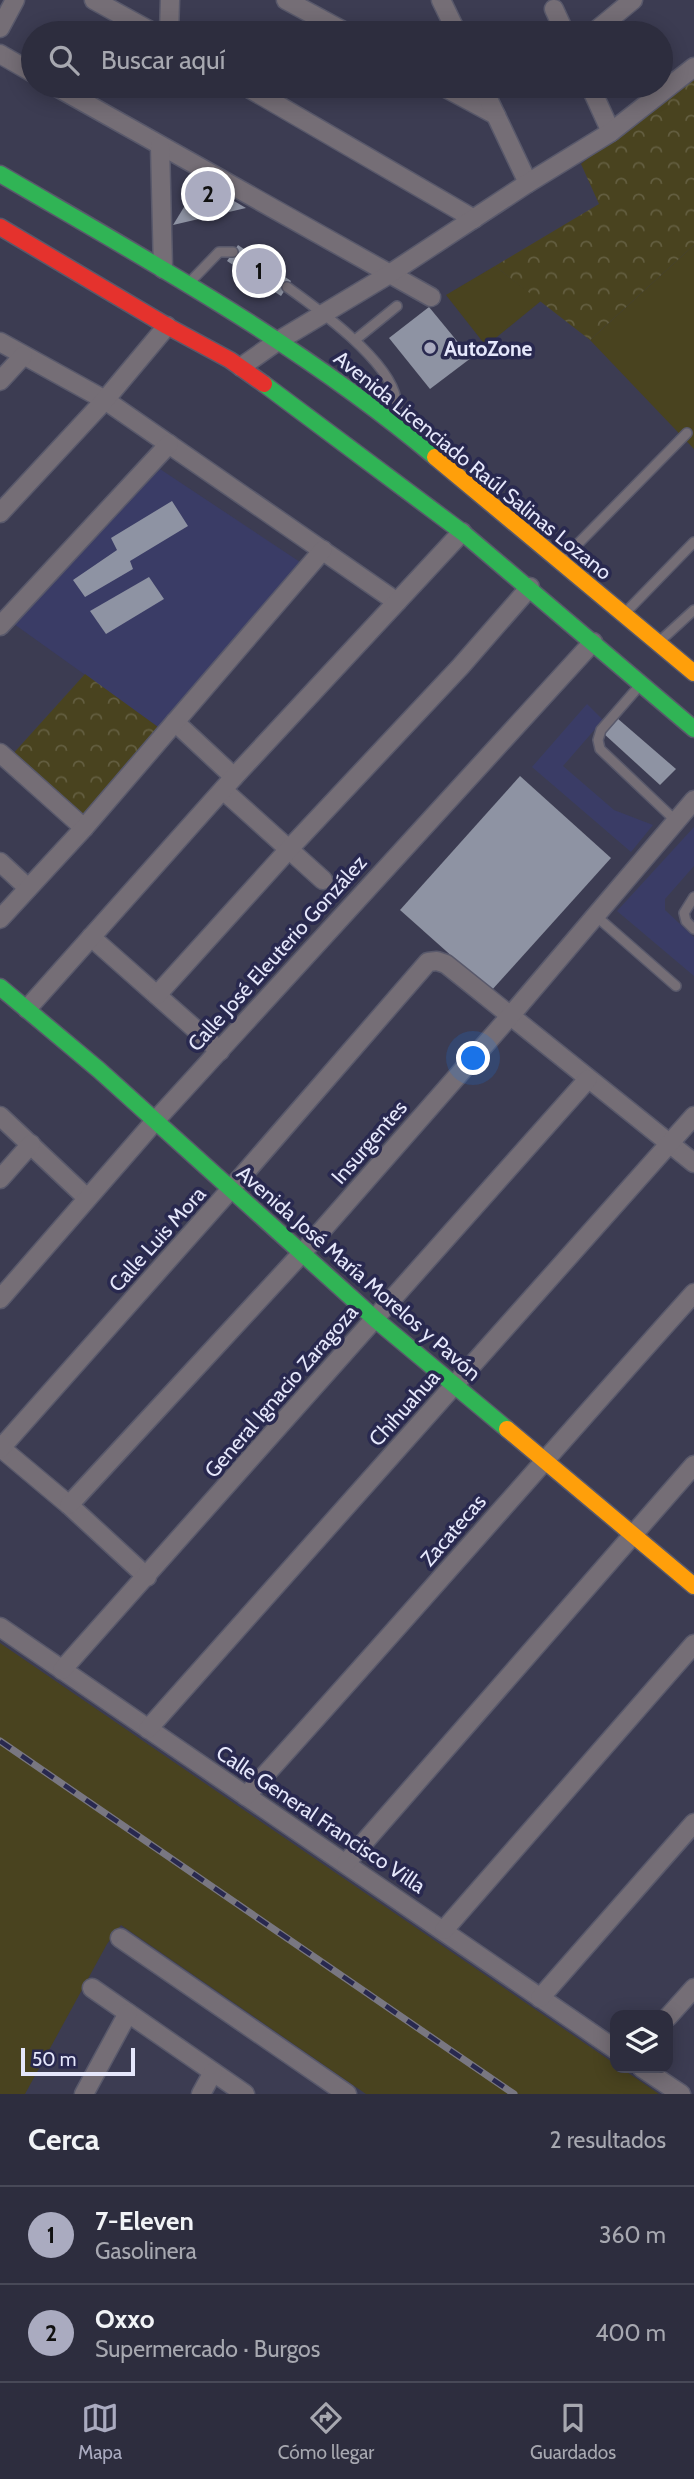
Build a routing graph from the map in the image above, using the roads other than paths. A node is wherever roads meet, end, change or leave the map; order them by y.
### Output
1 (15, 0) edge
2 (94, 0) edge
3 (170, 0) edge
4 (286, 0) edge
5 (442, 0) edge
6 (633, 0) edge
7 (554, 9) dead end
8 (132, 21) edge
9 (169, 21) edge
10 (325, 21) edge
11 (452, 21) edge
12 (560, 21) edge
13 (608, 21) edge
14 (0, 28) edge
15 (0, 54) edge
16 (21, 66) edge
17 (694, 67) edge
18 (673, 83) edge
19 (76, 98) edge
20 (266, 98) edge
21 (464, 98) edge
22 (488, 98) edge
23 (595, 98) edge
24 (654, 98) edge
25 (496, 115) junction
26 (611, 132) junction
27 (160, 146) junction
28 (0, 174) edge
29 (528, 183) junction
30 (474, 219) junction
31 (0, 227) edge
32 (233, 252) dead end
33 (163, 269) junction
34 (388, 275) junction
35 (187, 286) junction
36 (287, 287) dead end
37 (430, 297) dead end
38 (397, 306) dead end
39 (326, 313) junction
40 (167, 326) junction
41 (355, 340) junction
42 (278, 341) junction
43 (0, 342) edge
44 (23, 356) junction
45 (241, 367) junction
46 (0, 381) edge
47 (105, 400) junction
48 (398, 426) junction
49 (687, 433) dead end
50 (169, 444) junction
51 (0, 513) edge
52 (462, 531) junction
53 (694, 541) edge
54 (323, 550) junction
55 (561, 561) junction
56 (530, 587) junction
57 (397, 603) junction
58 (694, 610) edge
59 (624, 613) junction
60 (0, 626) edge
61 (593, 642) junction
62 (659, 642) junction
63 (694, 673) edge
64 (642, 683) junction
65 (175, 722) junction
66 (694, 729) edge
67 (0, 754) edge
68 (228, 783) junction
69 (694, 800) edge
70 (676, 821) junction
71 (84, 828) junction
72 (290, 848) junction
73 (0, 862) edge
74 (323, 880) dead end
75 (28, 888) junction
76 (694, 897) edge
77 (596, 916) junction
78 (0, 919) edge
79 (694, 929) edge
80 (91, 937) junction
81 (0, 986) edge
82 (676, 986) dead end
83 (157, 995) junction
84 (27, 1009) junction
85 (511, 1014) junction
86 (220, 1051) junction
87 (588, 1079) junction
88 (0, 1116) edge
89 (694, 1116) edge
90 (155, 1121) junction
91 (670, 1143) junction
92 (31, 1144) junction
93 (694, 1164) edge
94 (0, 1179) edge
95 (230, 1190) junction
96 (87, 1199) junction
97 (302, 1253) junction
98 (694, 1293) edge
99 (0, 1299) edge
100 (375, 1319) junction
101 (456, 1385) junction
102 (0, 1449) edge
103 (544, 1460) junction
104 (694, 1465) edge
105 (69, 1505) junction
106 (632, 1534) junction
107 (146, 1577) junction
108 (694, 1586) edge
109 (0, 1627) edge
110 (694, 1644) edge
111 (62, 1670) junction
112 (148, 1729) junction
113 (246, 1796) junction
114 (694, 1823) edge
115 (346, 1863) junction
116 (444, 1930) junction
117 (120, 1938) dead end
118 (92, 1988) dead end
119 (694, 1988) edge
120 (540, 1998) junction
121 (673, 2011) edge
122 (128, 2013) junction
123 (610, 2046) edge
124 (213, 2072) junction
125 (650, 2073) edge
126 (85, 2094) edge
127 (201, 2094) edge
128 (245, 2094) edge
129 (346, 2094) edge
130 (681, 2094) edge

1 - 14 street
2 - 8 street
3 - 9 street
4 - 10 street
5 - 11 street
6 - 13 street
7 - 12 street
15 - 16 street
17 - 18 street
19 - 27 street
20 - 30 street
21 - 25 street
22 - 25 street
23 - 26 street
24 - 26 street
25 - 29 street
26 - 29 street
27 - 33 street
27 - 34 street
28 - 33 main road, Avenida Licenciado Raúl Salinas Lozano
29 - 30 street
30 - 34 street
31 - 40 main road
32 - 35 lane
33 - 35 main road, Avenida Licenciado Raúl Salinas Lozano
34 - 37 street
34 - 39 street
35 - 42 main road, Avenida Licenciado Raúl Salinas Lozano
36 - 39 lane
38 - 41 lane
39 - 41 lane
39 - 42 street
40 - 45 main road
40 - 47 street
41 - 48 lane
42 - 45 street
42 - 48 main road, Avenida Licenciado Raúl Salinas Lozano
43 - 44 street
44 - 46 street
44 - 47 street
45 - 52 main road
47 - 50 street
47 - 51 street
48 - 55 main road, Avenida Licenciado Raúl Salinas Lozano
49 - 55 lane
50 - 54 street
50 - 60 street
52 - 56 main road
52 - 57 street
53 - 59 lane
54 - 57 street
54 - 65 street
55 - 59 main road, Avenida Licenciado Raúl Salinas Lozano
56 - 61 main road
56 - 72 street
57 - 68 street
58 - 62 lane
59 - 62 main road, Avenida Licenciado Raúl Salinas Lozano
61 - 64 main road
61 - 86 street, Calle José Eleuterio González
62 - 63 main road, Avenida Licenciado Raúl Salinas Lozano
64 - 66 main road
64 - 70 lane
65 - 68 street
65 - 71 street
67 - 71 street
68 - 72 street
68 - 80 street
69 - 70 street, Insurgentes
70 - 77 street, Insurgentes
71 - 75 street
72 - 74 street
72 - 83 street
73 - 75 street
75 - 78 street
76 - 79 lane
77 - 82 lane
77 - 85 street, Insurgentes
80 - 83 street
80 - 84 street
81 - 84 main road, Avenida José María Morelos y Pavón
83 - 86 street
84 - 90 main road, Avenida José María Morelos y Pavón
85 - 87 street
85 - 95 street, Calle Luis Mora
85 - 97 street, Insurgentes
86 - 90 street, Calle José Eleuterio González
87 - 91 street
87 - 100 street, General Ignacio Zaragoza
88 - 92 street
89 - 91 street, Chihuahua
90 - 95 main road, Avenida José María Morelos y Pavón
90 - 96 street, Calle José Eleuterio González
91 - 93 street
91 - 101 street, Chihuahua
92 - 94 street
92 - 96 street
95 - 97 main road, Avenida José María Morelos y Pavón
95 - 102 street, Calle Luis Mora
96 - 99 street, Calle José Eleuterio González
97 - 100 main road, Avenida José María Morelos y Pavón
97 - 105 street, Insurgentes
98 - 103 street, Zacatecas
100 - 101 main road, Avenida José María Morelos y Pavón
100 - 107 street, General Ignacio Zaragoza
101 - 103 main road, Avenida José María Morelos y Pavón
101 - 112 street, Chihuahua
102 - 105 street
103 - 106 main road, Avenida José María Morelos y Pavón
103 - 113 street, Zacatecas
104 - 106 street
105 - 107 street
106 - 108 main road, Avenida José María Morelos y Pavón
106 - 115 street
107 - 111 street, General Ignacio Zaragoza
109 - 111 street, Calle General Francisco Villa
110 - 116 street
111 - 112 street, Calle General Francisco Villa
112 - 113 street, Calle General Francisco Villa
113 - 115 street, Calle General Francisco Villa
114 - 120 street
115 - 116 street, Calle General Francisco Villa
116 - 120 street, Calle General Francisco Villa
117 - 129 street
118 - 122 street
119 - 121 street
120 - 123 street, Calle General Francisco Villa
122 - 124 street
122 - 126 street
124 - 127 street
124 - 128 street
125 - 130 street

